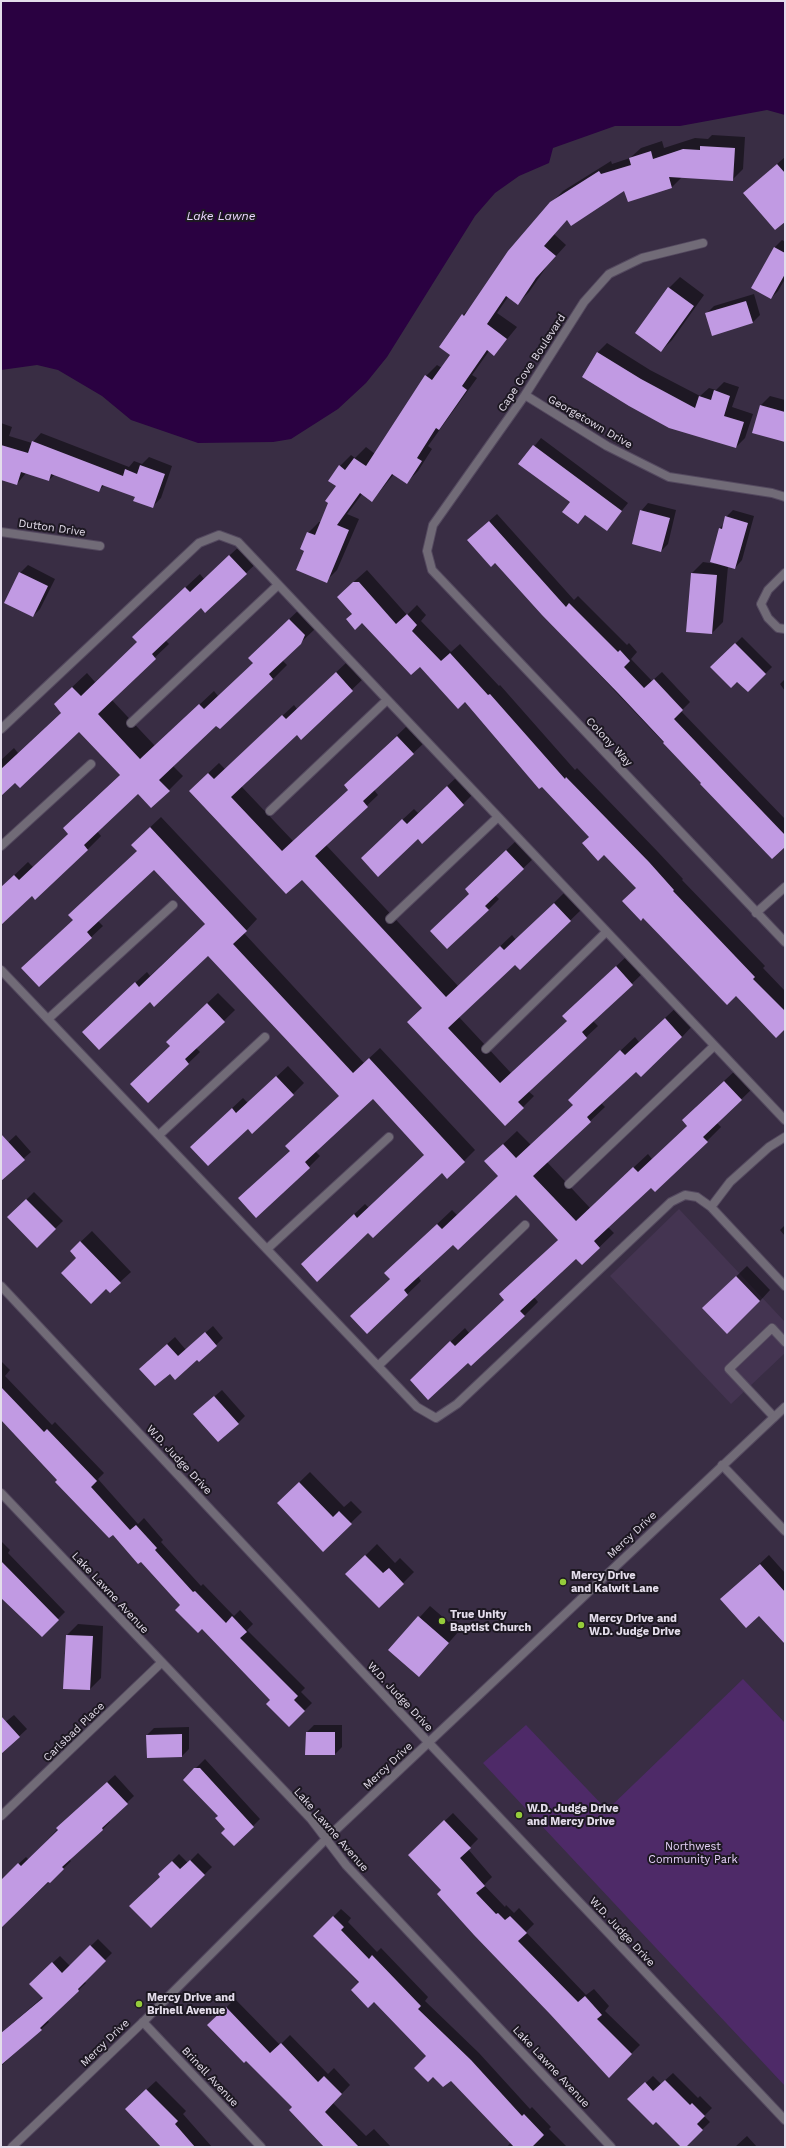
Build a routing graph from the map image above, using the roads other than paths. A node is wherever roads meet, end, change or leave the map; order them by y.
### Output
1 (703, 243) dead end
2 (525, 395) junction
3 (785, 497) edge
4 (1, 532) edge
5 (100, 546) dead end
6 (427, 551) joint
7 (785, 573) edge
8 (278, 585) junction
9 (785, 629) edge
10 (387, 700) junction
11 (131, 723) dead end
12 (1, 728) edge
13 (91, 764) dead end
14 (270, 811) dead end
15 (498, 817) junction
16 (1, 846) edge
17 (785, 887) edge
18 (173, 904) dead end
19 (756, 913) junction
20 (390, 919) dead end
21 (606, 932) junction
22 (785, 942) edge
23 (1, 970) edge
24 (48, 1019) junction
25 (265, 1037) dead end
26 (714, 1046) junction
27 (486, 1049) dead end
28 (785, 1120) edge
29 (158, 1135) junction
30 (389, 1137) dead end
31 (785, 1137) edge
32 (569, 1184) dead end
33 (711, 1207) junction
34 (525, 1225) dead end
35 (267, 1249) junction
36 (784, 1284) edge
37 (1, 1286) edge
38 (785, 1342) edge
39 (378, 1366) junction
40 (785, 1406) edge
41 (774, 1417) junction
42 (722, 1465) junction
43 (1, 1493) edge
44 (785, 1531) edge
45 (161, 1663) junction
46 (429, 1743) junction
47 (1, 1816) edge
48 (326, 1839) junction
49 (143, 2022) junction
50 (785, 2120) edge
51 (12, 2147) edge
52 (261, 2147) edge
53 (611, 2147) edge

1 - 2 street, Cape Cove Boulevard
2 - 3 street, Georgetown Drive
2 - 6 street, Cape Cove Boulevard
4 - 5 street, Dutton Drive
6 - 19 street, Colony Way
7 - 9 street
8 - 10 street
8 - 11 street
8 - 12 street
10 - 14 street
10 - 15 street
13 - 16 street
15 - 20 street
15 - 21 street
17 - 19 street
18 - 24 street
19 - 22 street, Colony Way
21 - 26 street
21 - 27 street
23 - 24 street
24 - 29 street
25 - 29 street
26 - 28 street
26 - 32 street
29 - 35 street
30 - 35 street
31 - 33 street
33 - 36 street
33 - 39 street
34 - 39 street
35 - 39 street
37 - 46 street, W.D. Judge Drive
38 - 41 street
40 - 41 street, Mercy Drive
41 - 42 street, Mercy Drive
42 - 44 street
42 - 46 street, Mercy Drive
43 - 45 street, Lake Lawne Avenue
45 - 47 street, Carlsbad Place
45 - 48 street, Lake Lawne Avenue
46 - 48 street, Mercy Drive
46 - 50 street, W.D. Judge Drive
48 - 49 street, Mercy Drive
48 - 53 street, Lake Lawne Avenue
49 - 51 street, Mercy Drive
49 - 52 street, Brinell Avenue

